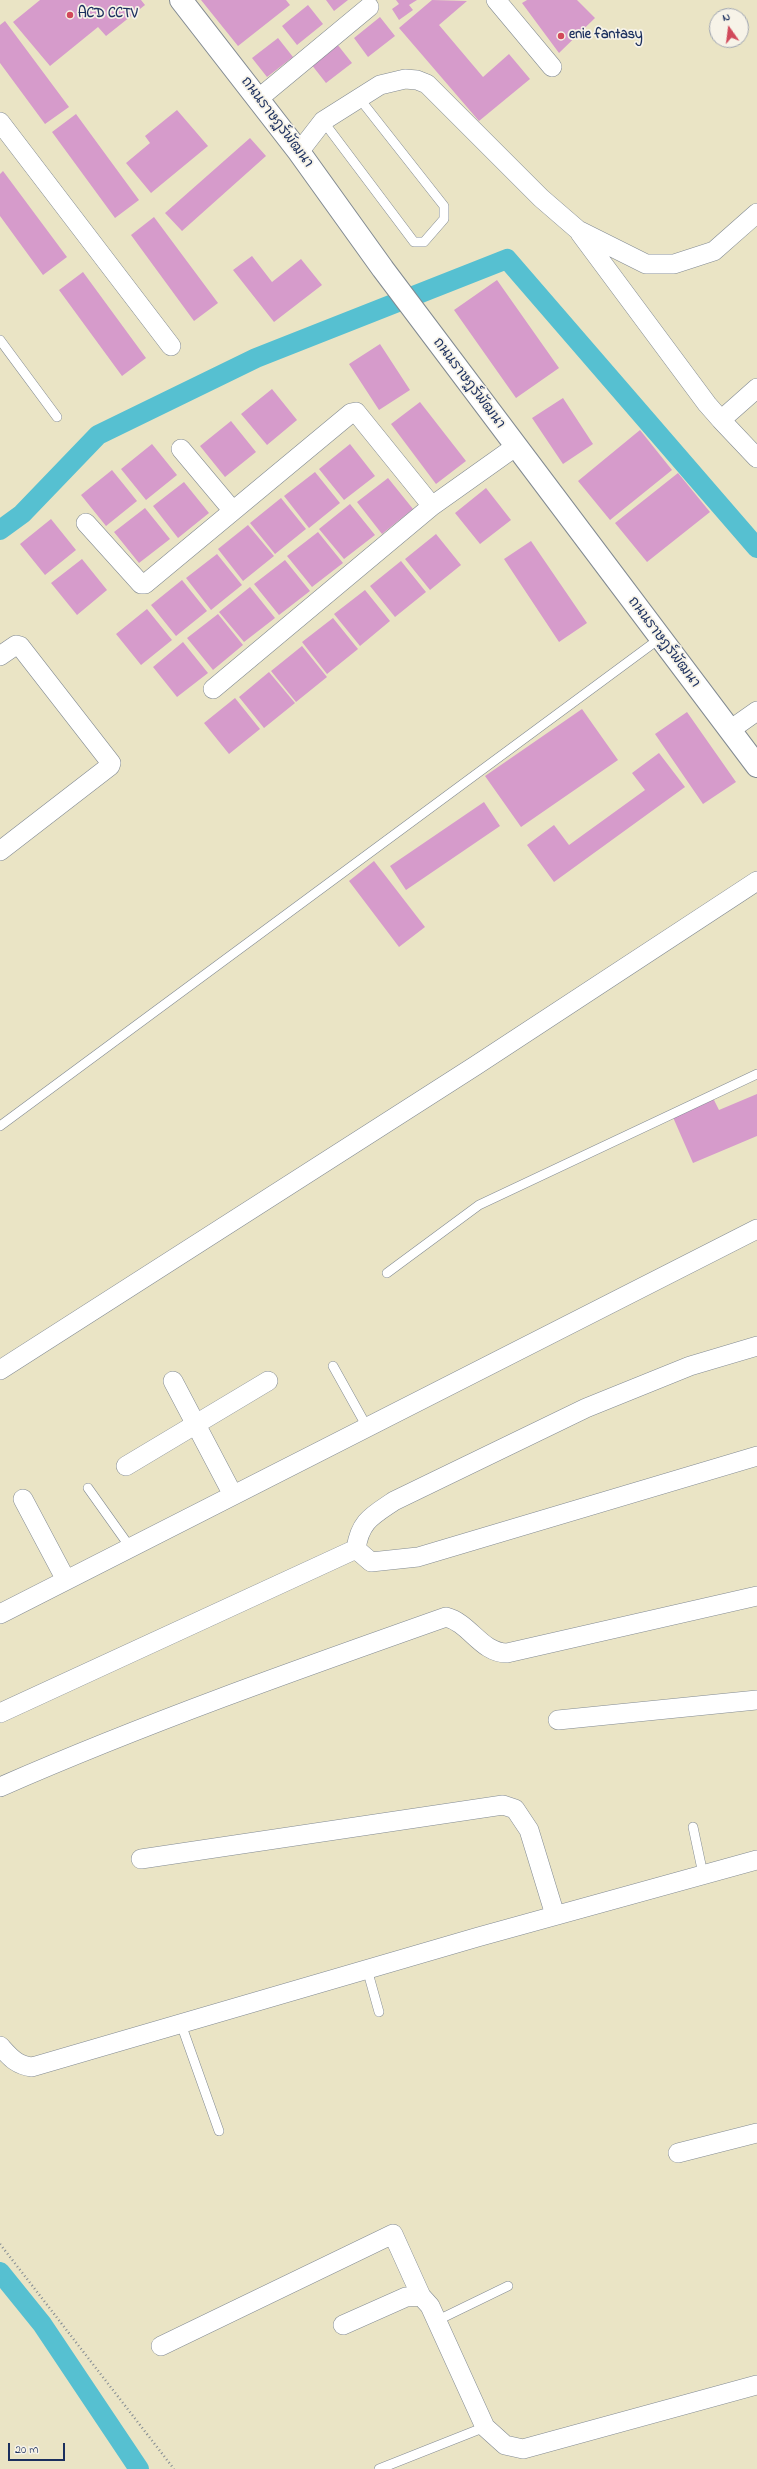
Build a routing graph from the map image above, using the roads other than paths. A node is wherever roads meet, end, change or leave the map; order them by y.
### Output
1 (181, 0) edge
2 (496, 0) edge
3 (369, 7) dead end
4 (552, 67) dead end
5 (359, 98) junction
6 (258, 99) junction
7 (323, 121) junction
8 (0, 122) edge
9 (299, 152) junction
10 (757, 213) edge
11 (578, 230) junction
12 (0, 340) edge
13 (171, 346) dead end
14 (757, 388) edge
15 (57, 417) dead end
16 (721, 420) junction
17 (515, 447) junction
18 (182, 449) dead end
19 (757, 458) edge
20 (432, 506) junction
21 (233, 512) junction
22 (86, 523) dead end
23 (659, 640) junction
24 (0, 656) edge
25 (212, 689) dead end
26 (757, 711) edge
27 (730, 730) junction
28 (757, 766) edge
29 (0, 852) edge
30 (757, 881) edge
31 (757, 1074) edge
32 (0, 1126) edge
33 (757, 1229) edge
34 (387, 1273) dead end
35 (757, 1346) edge
36 (333, 1366) dead end
37 (0, 1370) edge
38 (174, 1381) dead end
39 (268, 1381) dead end
40 (197, 1425) junction
41 (367, 1427) junction
42 (757, 1456) edge
43 (126, 1466) dead end
44 (88, 1488) dead end
45 (233, 1495) junction
46 (23, 1499) dead end
47 (130, 1547) junction
48 (356, 1549) junction
49 (66, 1580) junction
50 (757, 1596) edge
51 (0, 1614) edge
52 (757, 1700) edge
53 (0, 1713) edge
54 (558, 1720) dead end
55 (0, 1787) edge
56 (693, 1827) dead end
57 (142, 1859) dead end
58 (757, 1860) edge
59 (703, 1874) junction
60 (555, 1916) junction
61 (367, 1969) junction
62 (379, 2012) dead end
63 (181, 2024) junction
64 (0, 2046) edge
65 (219, 2131) dead end
66 (757, 2133) edge
67 (678, 2153) dead end
68 (508, 2286) dead end
69 (421, 2296) junction
70 (436, 2321) junction
71 (343, 2325) dead end
72 (161, 2346) dead end
73 (757, 2385) edge
74 (486, 2427) junction
75 (379, 2469) edge

1 - 6 street, ถนนราษฏร์พัฒนา
2 - 4 street
3 - 6 street
5 - 7 street
5 - 7 lane
5 - 11 street
6 - 9 street, ถนนราษฏร์พัฒนา
7 - 9 street
8 - 13 street
9 - 17 street, ถนนราษฏร์พัฒนา
10 - 11 street
11 - 16 street
12 - 15 lane
14 - 16 street
16 - 19 street
17 - 20 street
17 - 23 street, ถนนราษฏร์พัฒนา
18 - 21 street
20 - 21 street
20 - 25 street
21 - 22 street
23 - 27 street, ถนนราษฏร์พัฒนา
23 - 32 lane
24 - 29 street
26 - 27 street
27 - 28 street, ถนนราษฏร์พัฒนา
30 - 37 street
31 - 34 lane
33 - 41 street
35 - 48 street
36 - 41 lane
38 - 40 street
39 - 40 street
40 - 43 street
40 - 45 street
41 - 45 street
42 - 48 street
44 - 47 lane
45 - 47 street
46 - 49 street
47 - 49 street
48 - 53 street
49 - 51 street
50 - 55 street
52 - 54 street
56 - 59 lane
57 - 60 street
58 - 59 street
59 - 60 street
60 - 61 street
61 - 62 lane
61 - 63 street
63 - 64 street
63 - 65 lane
66 - 67 street
68 - 70 lane
69 - 70 street
69 - 71 street
69 - 72 street
70 - 74 street
73 - 74 street
74 - 75 lane

